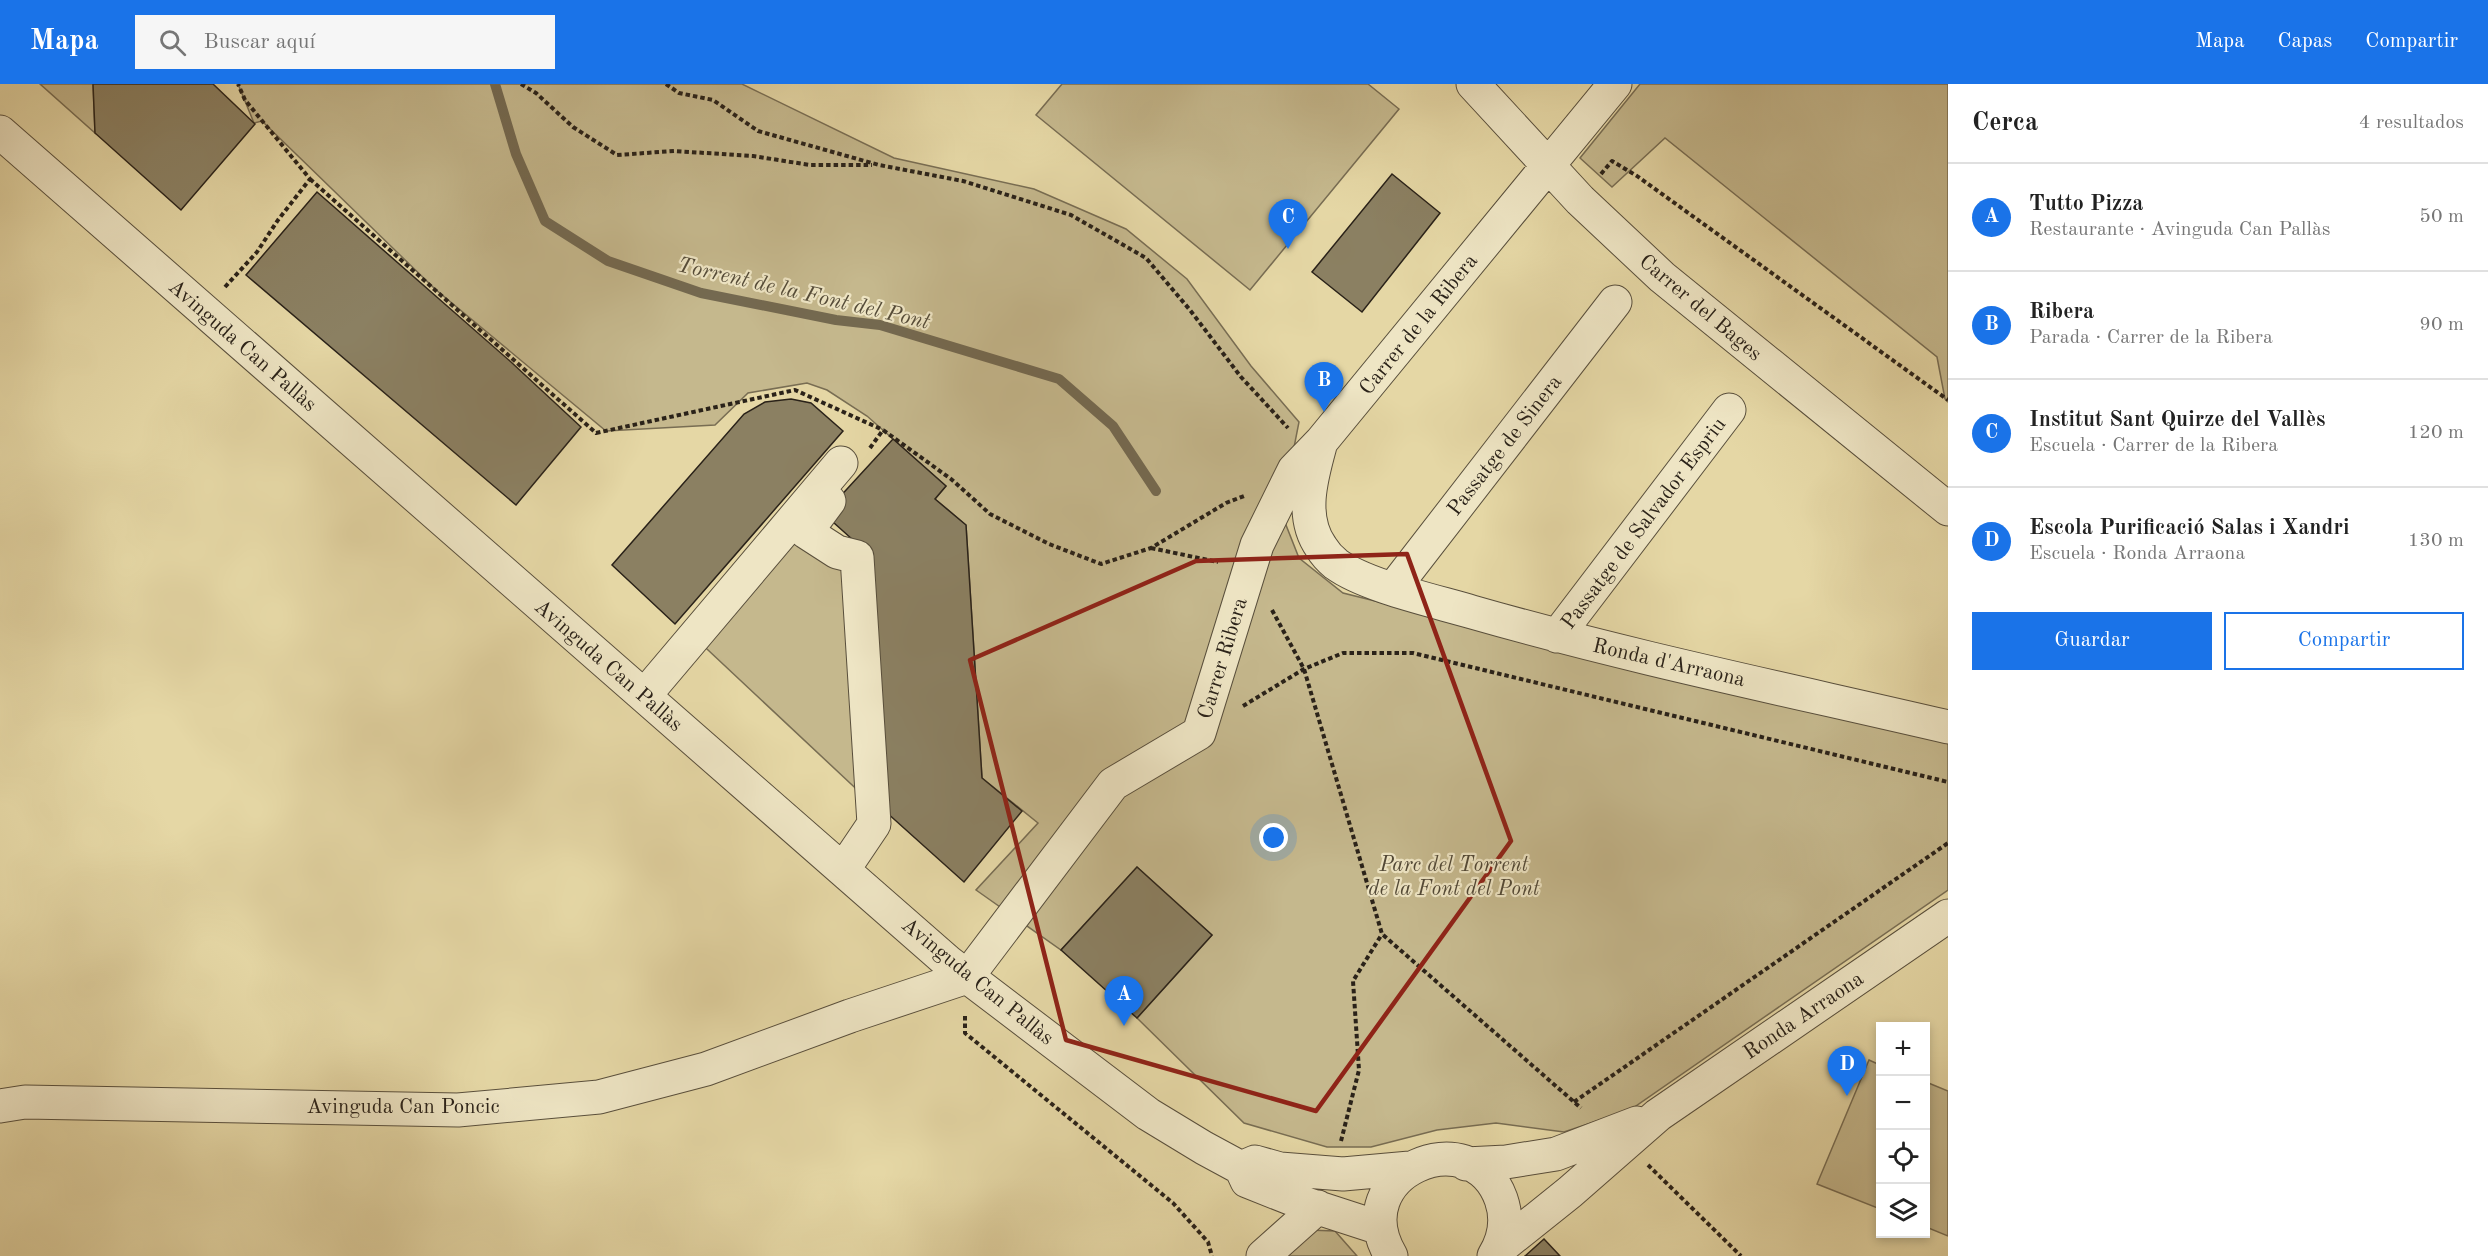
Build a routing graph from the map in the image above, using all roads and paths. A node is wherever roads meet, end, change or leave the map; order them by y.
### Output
1 (238, 84) edge
2 (521, 84) edge
3 (666, 84) edge
4 (1473, 84) edge
5 (1615, 84) edge
6 (0, 132) edge
7 (1547, 164) junction
8 (879, 165) junction
9 (309, 179) junction
10 (1580, 200) junction
11 (1616, 302) dead end
12 (204, 312) junction
13 (1948, 400) edge
14 (1729, 411) dead end
15 (884, 430) junction
16 (1321, 442) junction
17 (852, 460) joint
18 (1290, 478) junction
19 (829, 501) dead end
20 (1948, 509) edge
21 (1151, 549) junction
22 (1250, 569) junction
23 (1393, 589) junction
24 (1557, 636) junction
25 (1304, 669) junction
26 (644, 696) junction
27 (1948, 727) edge
28 (1199, 733) junction
29 (1948, 782) edge
30 (1948, 843) edge
31 (843, 870) junction
32 (1948, 916) edge
33 (1382, 934) junction
34 (967, 977) junction
35 (1574, 1102) junction
36 (0, 1106) edge
37 (1588, 1115) dead end
38 (1658, 1115) junction
39 (1626, 1144) junction
40 (1466, 1164) junction
41 (1241, 1168) junction
42 (1410, 1168) junction
43 (1333, 1173) junction
44 (1318, 1207) junction
45 (1386, 1242) edge
46 (1497, 1252) edge
47 (1212, 1256) edge
48 (1263, 1256) edge
49 (1742, 1256) edge

1 - 9 path
2 - 8 path
3 - 8 path
4 - 7 street, Carrer del Bages
5 - 7 street, Carrer de la Ribera
6 - 12 street, Avinguda Can Pallàs
7 - 10 street, Carrer del Bages
7 - 16 street, Carrer de la Ribera
8 - 16 path
9 - 12 path
9 - 15 path
10 - 13 path
10 - 20 street, Carrer del Bages
11 - 23 street, Passatge de Sinera
12 - 26 street, Avinguda Can Pallàs
14 - 24 street, Passatge de Salvador Espriu
15 - 17 path
15 - 21 path
16 - 18 street, Carrer Ribera
16 - 23 street, Carrer de la Ribera
17 - 26 street
18 - 21 path
18 - 22 street, Carrer Ribera
19 - 31 street
21 - 22 path
22 - 25 path
22 - 28 street, Carrer Ribera
23 - 24 street, Ronda d'Arraona
24 - 27 street, Ronda d'Arraona
25 - 28 path
25 - 29 path
25 - 33 path
26 - 31 street, Avinguda Can Pallàs
28 - 34 street, Carrer Ribera
30 - 35 path
31 - 34 street, Avinguda Can Pallàs
32 - 38 street, Ronda Arraona
33 - 35 path
33 - 43 path
34 - 36 street, Avinguda Can Poncic
34 - 41 street, Avinguda Can Pallàs
34 - 47 path
35 - 37 path
38 - 39 street, Ronda Arraona
38 - 40 street, Ronda Arraona
39 - 46 street, Ronda Arraona
39 - 49 path
40 - 42 street, Ronda Arraona
40 - 46 street, Ronda Arraona
41 - 43 street
41 - 44 street, Avinguda Can Pallàs
42 - 43 street
42 - 45 street, Ronda Arraona
44 - 45 street, Avinguda Can Pallàs
44 - 48 street

